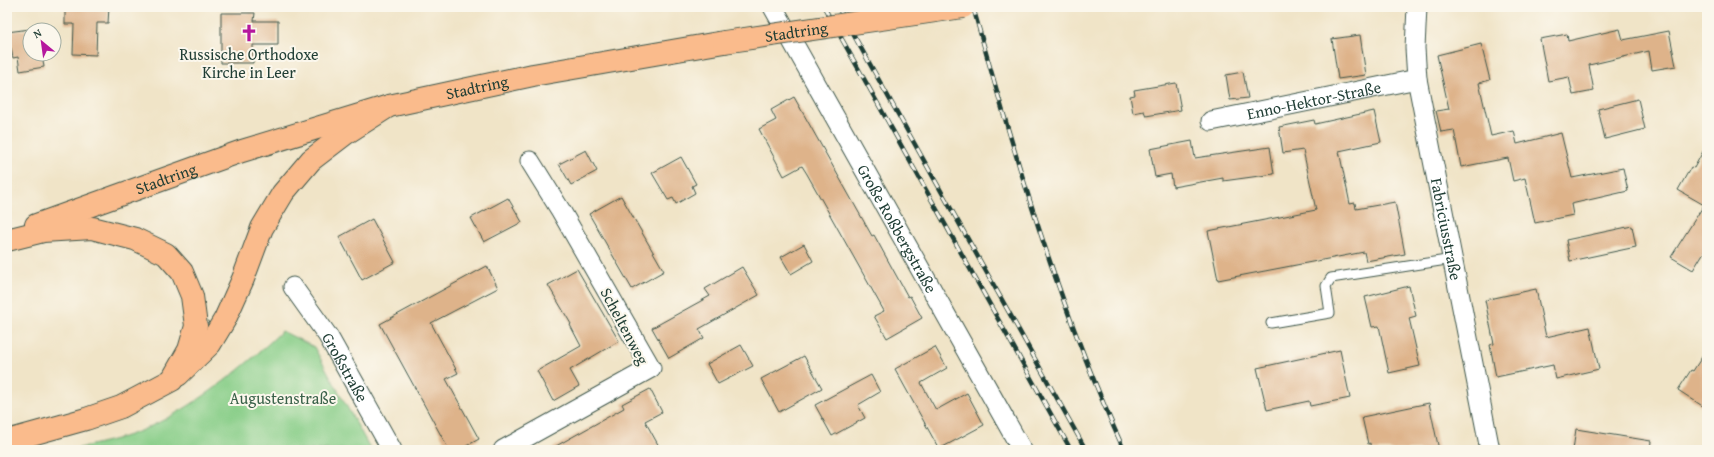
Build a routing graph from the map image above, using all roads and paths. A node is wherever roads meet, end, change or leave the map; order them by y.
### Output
1 (773, 7) edge
2 (963, 7) edge
3 (1417, 7) edge
4 (1418, 78) junction
5 (390, 106) junction
6 (1211, 121) dead end
7 (530, 160) dead end
8 (7, 235) edge
9 (7, 240) edge
10 (1453, 259) junction
11 (293, 287) dead end
12 (1271, 322) dead end
13 (172, 380) junction
14 (7, 442) edge
15 (392, 450) edge
16 (503, 450) edge
17 (1022, 450) edge
18 (1490, 450) edge

1 - 17 street, Große Roßbergstraße
2 - 5 main road, Stadtring, bridge
3 - 4 street, Fabriciusstraße
4 - 6 street, Enno-Hektor-Straße
4 - 10 street, Fabriciusstraße
5 - 8 main road, Stadtring
5 - 13 main road
7 - 16 street, Scheltenweg
9 - 13 main road
10 - 12 lane
10 - 18 street, Fabriciusstraße
11 - 15 street, Großstraße
13 - 14 main road

